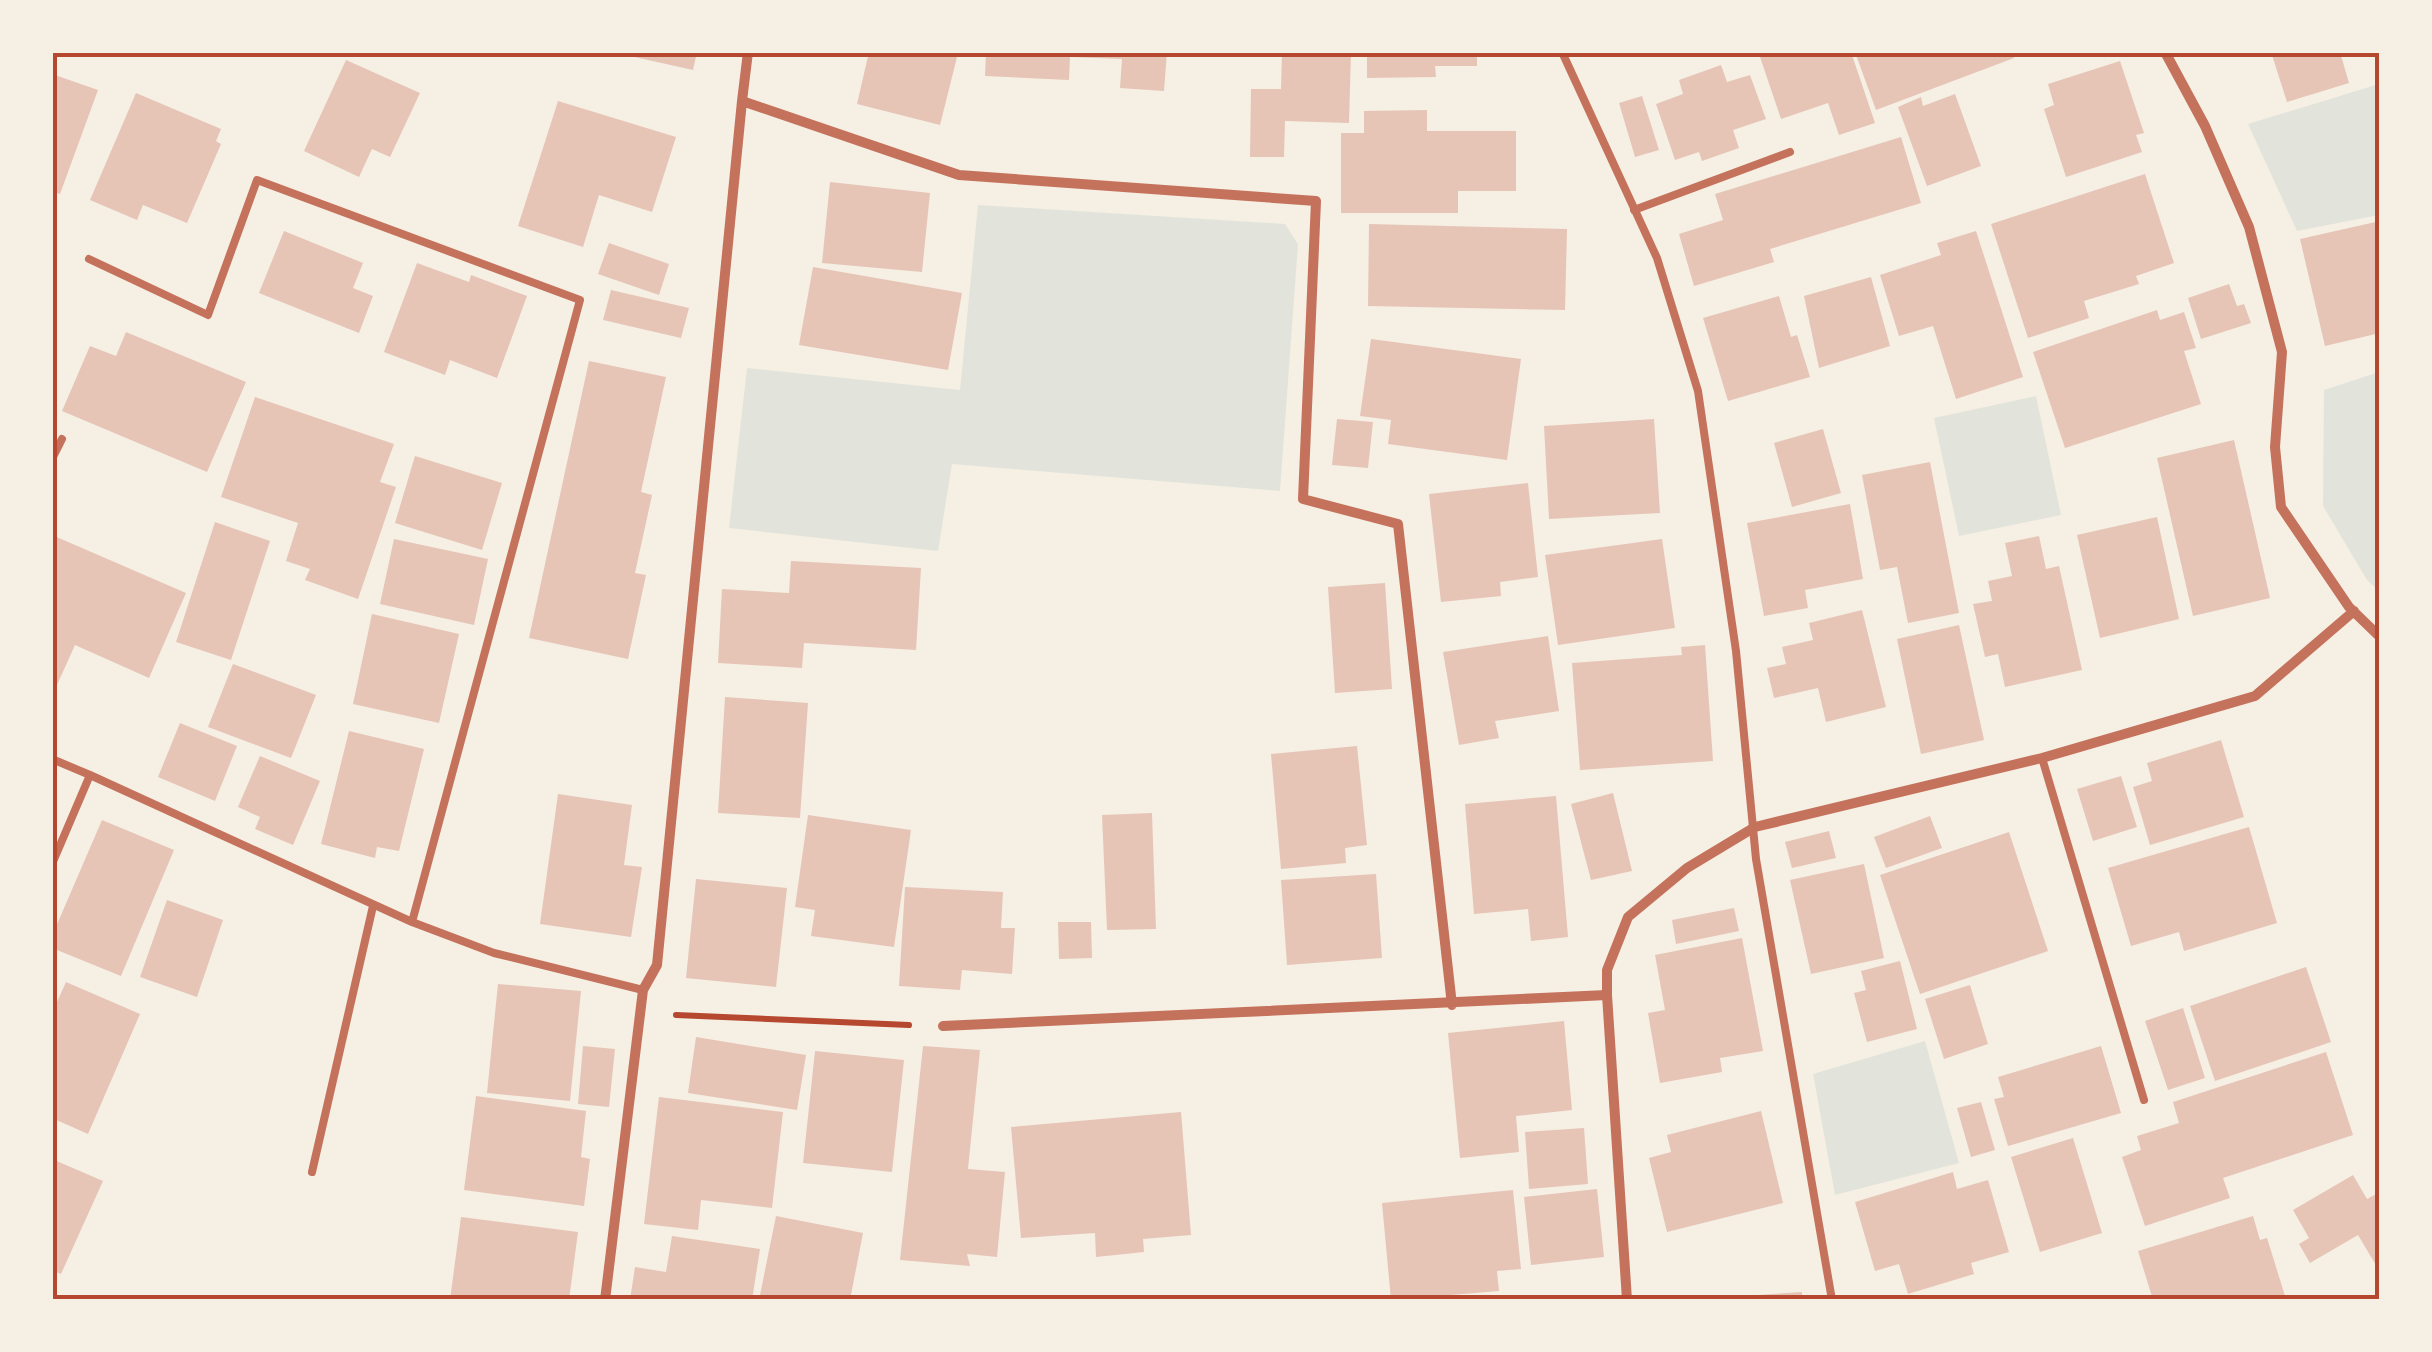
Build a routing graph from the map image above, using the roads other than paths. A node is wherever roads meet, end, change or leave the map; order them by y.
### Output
1 (748, 52) edge
2 (1562, 52) edge
3 (2165, 52) edge
4 (742, 101) junction
5 (1790, 152) dead end
6 (1634, 210) junction
7 (90, 260) dead end
8 (62, 438) dead end
9 (52, 460) edge
10 (2354, 611) junction
11 (2380, 637) edge
12 (2042, 758) junction
13 (52, 759) edge
14 (90, 776) junction
15 (1755, 827) junction
16 (52, 864) edge
17 (373, 906) junction
18 (412, 922) junction
19 (643, 990) junction
20 (1606, 995) junction
21 (1452, 1006) junction
22 (943, 1026) road end
23 (2144, 1100) dead end
24 (312, 1172) dead end
25 (604, 1300) edge
26 (1628, 1300) edge
27 (1832, 1300) edge

1 - 4 street
2 - 6 lane
3 - 10 street
4 - 19 street
4 - 21 street
5 - 6 lane
6 - 15 lane
7 - 18 lane
8 - 9 lane
10 - 11 street
10 - 12 street
12 - 15 street
12 - 23 lane
13 - 14 lane
14 - 16 lane
14 - 17 lane
15 - 20 street
15 - 27 lane
17 - 18 lane
17 - 24 lane
18 - 19 lane
19 - 25 street
20 - 21 street
20 - 26 street
21 - 22 street

